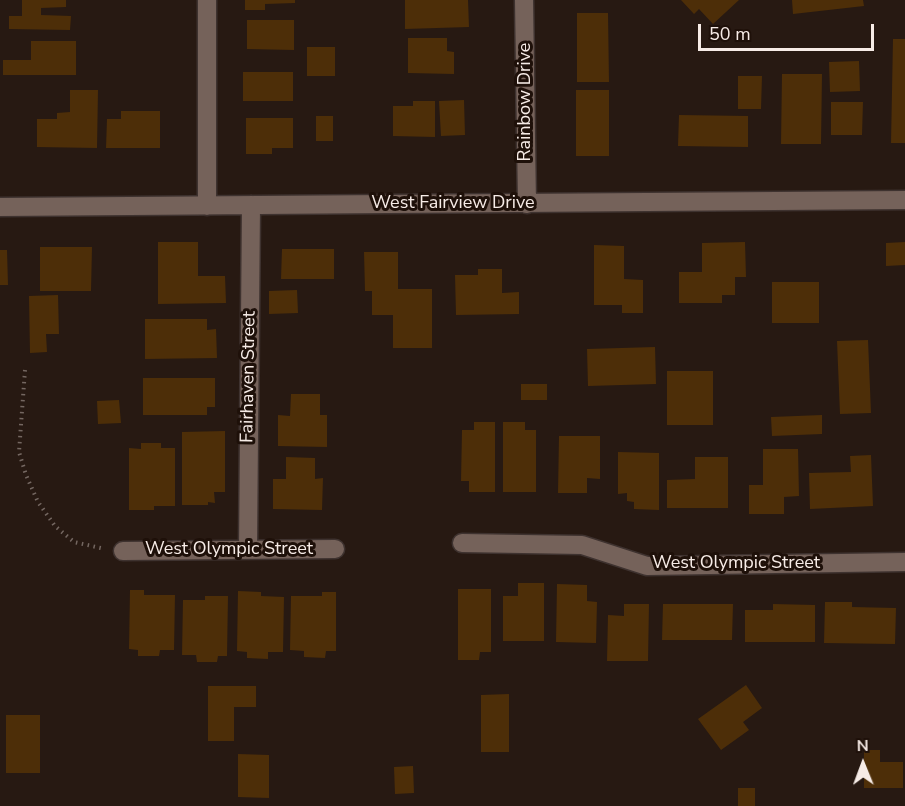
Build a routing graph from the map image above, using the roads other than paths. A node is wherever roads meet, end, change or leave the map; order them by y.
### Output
1 (207, 0) edge
2 (524, 0) edge
3 (905, 200) edge
4 (526, 204) junction
5 (251, 205) junction
6 (207, 206) junction
7 (0, 207) edge
8 (462, 543) dead end
9 (335, 549) dead end
10 (248, 550) junction
11 (123, 551) road end
12 (905, 562) edge

1 - 6 street
2 - 4 street, Rainbow Drive
3 - 4 street, West Fairview Drive
4 - 5 street, West Fairview Drive
5 - 6 street, West Fairview Drive
5 - 10 street, Fairhaven Street
6 - 7 street, West Fairview Drive
8 - 12 street, West Olympic Street
9 - 10 street, West Olympic Street
10 - 11 street, West Olympic Street

